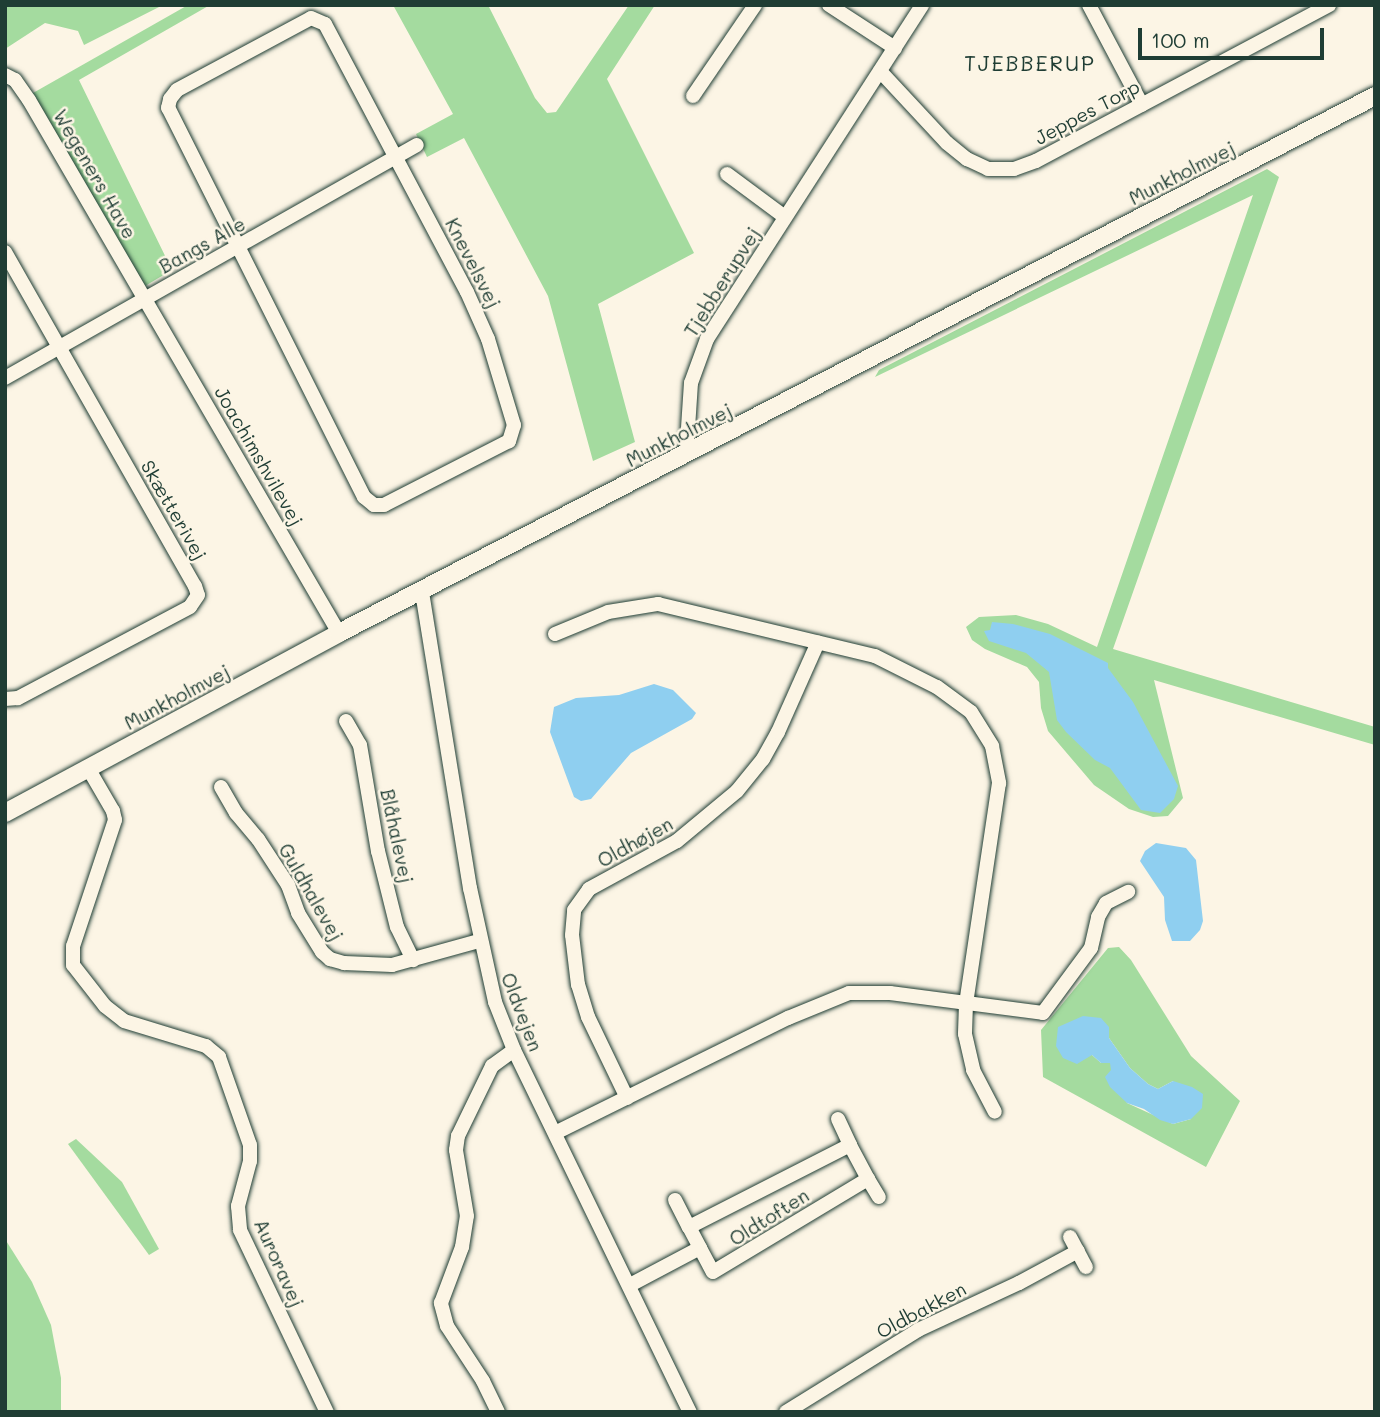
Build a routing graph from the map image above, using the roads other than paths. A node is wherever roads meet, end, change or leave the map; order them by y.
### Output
1 (755, 5) edge
2 (830, 5) edge
3 (922, 5) edge
4 (1090, 5) edge
5 (1329, 5) edge
6 (895, 48) junction
7 (880, 71) junction
8 (5, 75) edge
9 (693, 96) dead end
10 (1375, 96) edge
11 (1142, 105) junction
12 (417, 145) dead end
13 (396, 158) junction
14 (727, 174) dead end
15 (785, 217) junction
16 (239, 246) junction
17 (5, 252) edge
18 (145, 299) junction
19 (60, 347) junction
20 (5, 378) edge
21 (691, 452) junction
22 (422, 592) junction
23 (340, 633) junction
24 (555, 634) dead end
25 (818, 642) junction
26 (5, 699) edge
27 (346, 721) dead end
28 (88, 768) junction
29 (220, 787) dead end
30 (5, 813) edge
31 (1128, 892) dead end
32 (480, 941) junction
33 (413, 960) junction
34 (966, 1004) junction
35 (514, 1050) junction
36 (627, 1098) junction
37 (995, 1112) dead end
38 (838, 1119) dead end
39 (555, 1133) junction
40 (850, 1145) junction
41 (868, 1179) junction
42 (879, 1197) dead end
43 (675, 1200) dead end
44 (689, 1227) junction
45 (1070, 1237) dead end
46 (701, 1248) junction
47 (1077, 1251) junction
48 (1086, 1267) dead end
49 (629, 1285) junction
50 (331, 1410) edge
51 (498, 1412) edge
52 (690, 1412) edge
53 (786, 1412) edge

1 - 9 street
2 - 6 street
3 - 6 street, Tjebberupvej
4 - 11 street
5 - 11 street, Jeppes Torp
6 - 7 street, Tjebberupvej
7 - 11 street, Jeppes Torp
7 - 15 street, Tjebberupvej
8 - 18 street, Wegeners Have
10 - 21 street, Munkholmvej
12 - 13 street, Bangs Alle
13 - 16 street, Bangs Alle
13 - 16 street, Knevelsvej
13 - 16 street, Knevelsvej
14 - 15 street, Tjebberupvej
15 - 21 street, Tjebberupvej
16 - 18 street, Bangs Alle
17 - 19 street, Skætterivej
18 - 19 street, Bangs Alle
18 - 23 street, Joachimshvilevej
19 - 20 street, Bangs Alle
19 - 26 street, Skætterivej
21 - 22 street, Munkholmvej
22 - 23 street, Munkholmvej
22 - 32 street, Oldvejen
23 - 28 street, Munkholmvej
24 - 25 street
25 - 34 street
25 - 36 street, Oldhøjen
27 - 33 street, Blåhalevej
28 - 30 street, Munkholmvej
28 - 50 street, Auroravej
29 - 33 street, Guldhalevej
31 - 34 street
32 - 33 street, Guldhalevej
32 - 35 street, Oldvejen
34 - 36 street
34 - 37 street
35 - 39 street, Oldvejen
35 - 51 street
36 - 39 street
38 - 40 street
39 - 49 street, Oldvejen
40 - 41 street
40 - 44 street, Oldtoften
41 - 42 street
41 - 46 street, Oldtoften
43 - 44 street
44 - 46 street, Oldtoften
45 - 47 street
46 - 49 street
47 - 48 street
47 - 53 street, Oldbakken
49 - 52 street, Oldvejen

